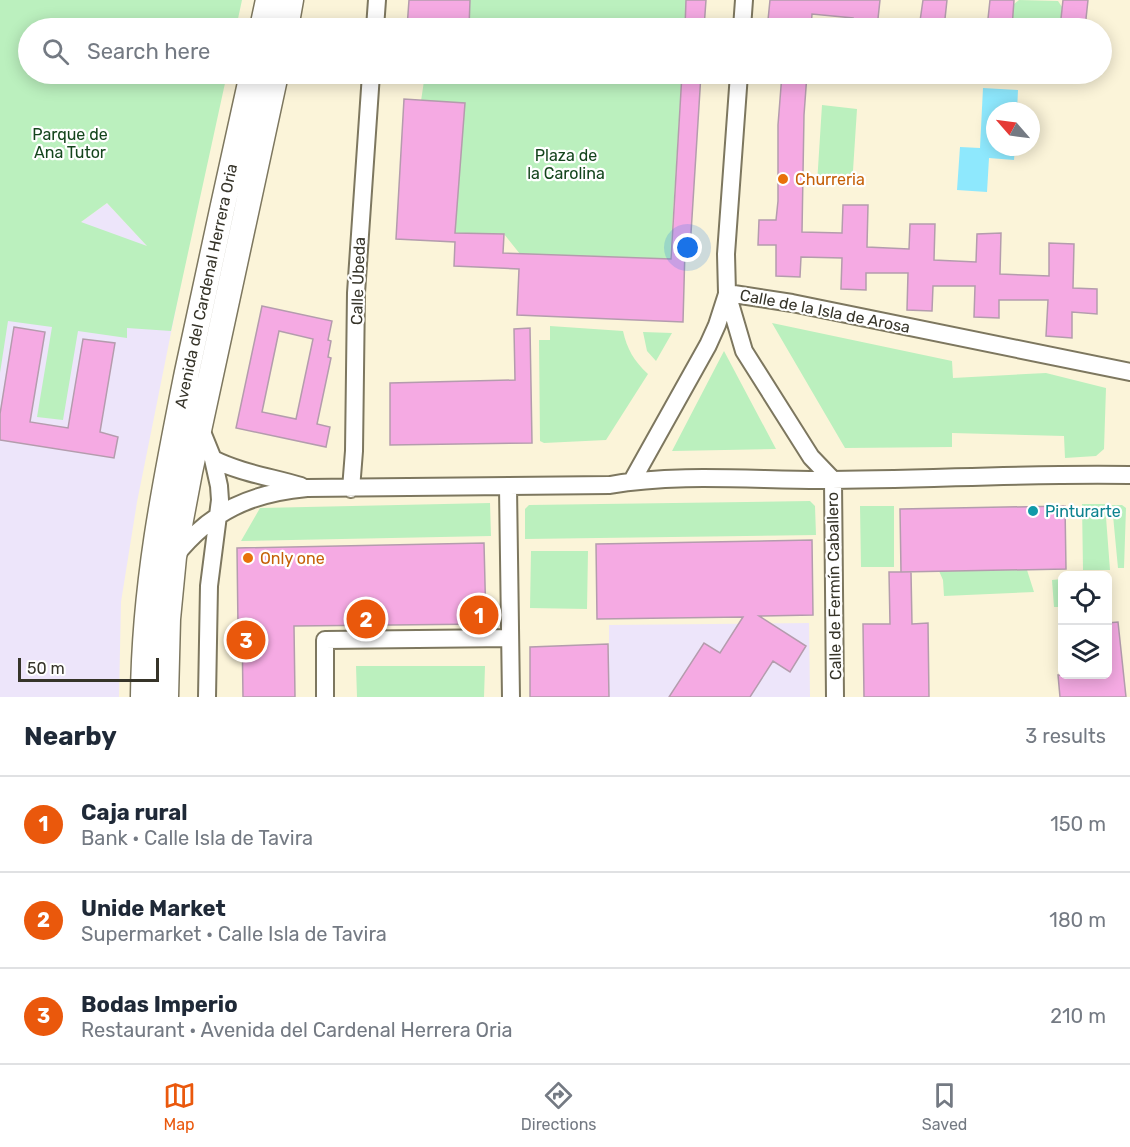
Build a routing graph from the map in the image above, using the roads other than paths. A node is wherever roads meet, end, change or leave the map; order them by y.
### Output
1 (268, 0) edge
2 (291, 0) edge
3 (377, 0) edge
4 (744, 0) edge
5 (264, 18) edge
6 (288, 18) edge
7 (376, 18) edge
8 (743, 18) edge
9 (250, 84) edge
10 (274, 84) edge
11 (370, 84) edge
12 (738, 84) edge
13 (727, 293) junction
14 (1130, 372) edge
15 (200, 427) junction
16 (213, 459) junction
17 (190, 472) junction
18 (1130, 475) edge
19 (833, 480) junction
20 (632, 481) junction
21 (508, 487) junction
22 (308, 488) junction
23 (351, 489) junction
24 (162, 498) junction
25 (236, 506) junction
26 (219, 514) junction
27 (216, 538) junction
28 (174, 557) junction
29 (510, 638) junction
30 (142, 697) edge
31 (166, 697) edge
32 (207, 697) edge
33 (325, 697) edge
34 (511, 697) edge
35 (835, 697) edge

1 - 5 main road
2 - 6 main road
3 - 7 street
4 - 8 street
9 - 24 main road, Avenida del Cardenal Herrera Oria
10 - 15 main road, Avenida del Cardenal Herrera Oria
11 - 23 street, Calle Úbeda
12 - 13 street, Calle de Fermín Caballero
13 - 14 street, Calle de la Isla de Arosa
13 - 19 street, Calle de Fermín Caballero
13 - 20 street, Calle de la Isla de Arosa
15 - 16 street, Avenida del Cardenal Herrera Oria
15 - 17 main road, Avenida del Cardenal Herrera Oria
16 - 17 street
16 - 22 street
16 - 26 street, Avenida del Cardenal Herrera Oria
17 - 24 street
17 - 28 main road, Avenida del Cardenal Herrera Oria
18 - 19 street
19 - 20 street
19 - 35 street, Calle de Fermín Caballero
20 - 21 street
21 - 23 street
21 - 29 street
22 - 23 street
22 - 25 street
24 - 30 main road, Avenida del Cardenal Herrera Oria
25 - 26 street
25 - 27 street
26 - 27 street, Avenida del Cardenal Herrera Oria
26 - 28 street
27 - 32 street, Avenida del Cardenal Herrera Oria
28 - 31 main road, Avenida del Cardenal Herrera Oria
29 - 33 street
29 - 34 street

